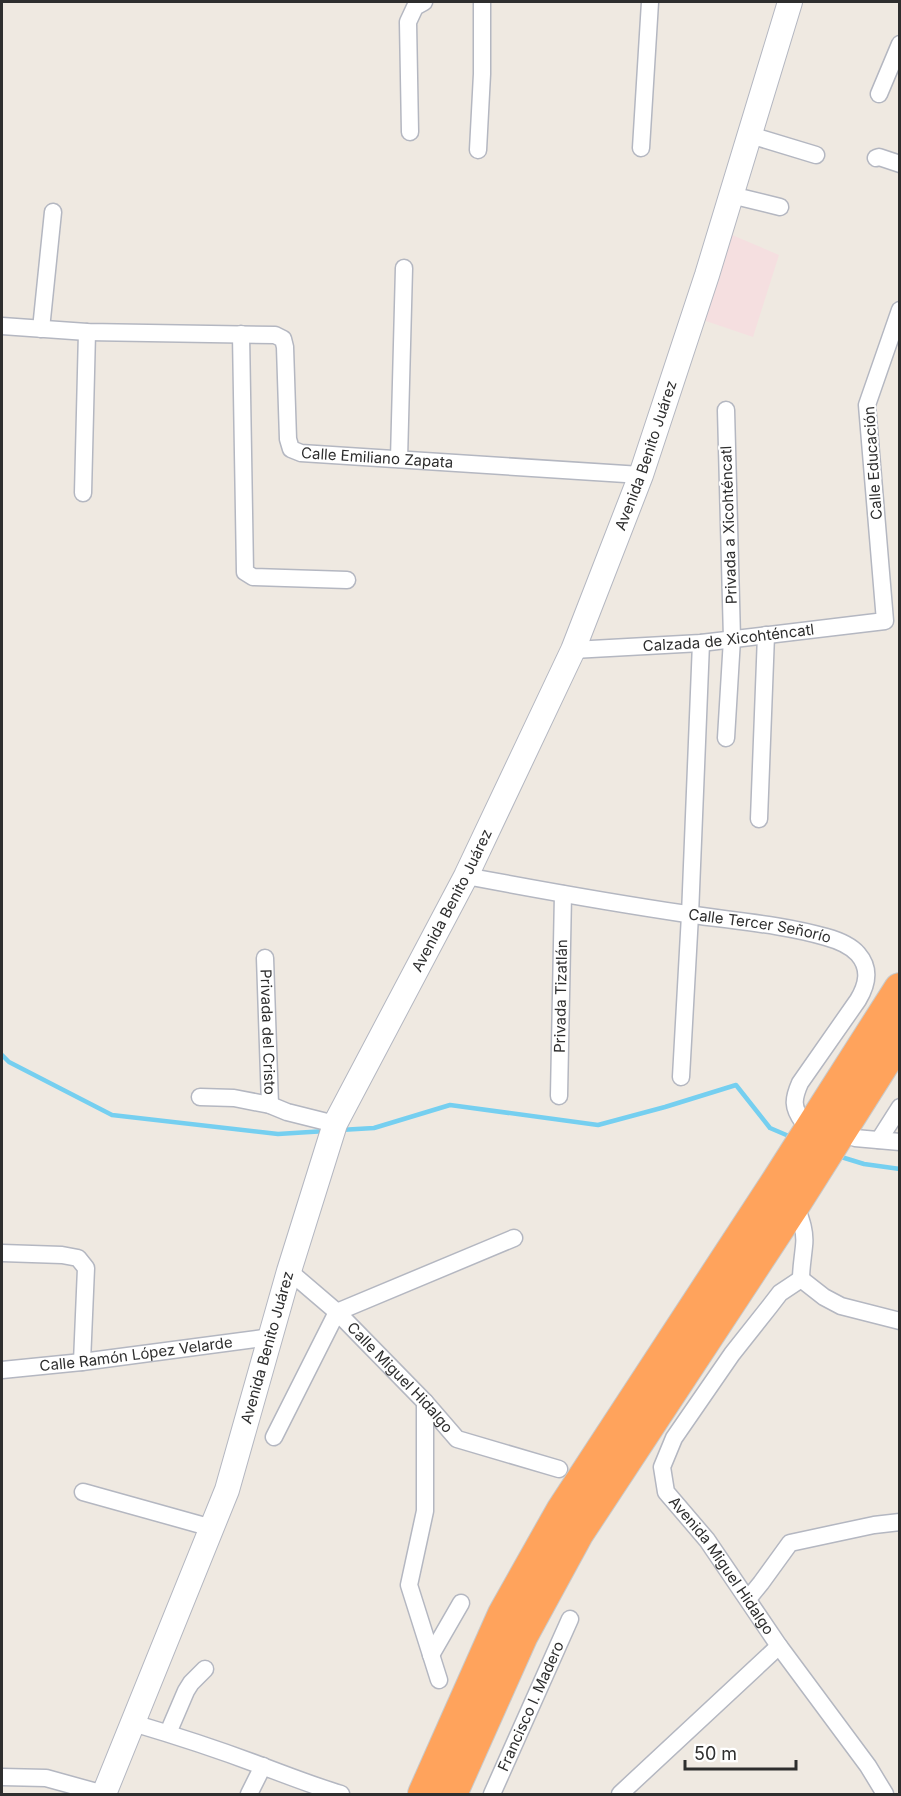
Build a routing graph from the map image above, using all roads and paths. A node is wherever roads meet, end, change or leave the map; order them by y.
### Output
1 (424, 2) edge
2 (482, 2) edge
3 (650, 2) edge
4 (790, 2) edge
5 (900, 44) edge
6 (879, 94) dead end
7 (410, 132) dead end
8 (750, 135) junction
9 (641, 148) dead end
10 (478, 150) dead end
11 (816, 155) dead end
12 (876, 158) dead end
13 (900, 164) edge
14 (731, 195) junction
15 (780, 207) dead end
16 (53, 212) dead end
17 (404, 268) dead end
18 (900, 310) edge
19 (2, 326) edge
20 (41, 329) junction
21 (87, 332) junction
22 (241, 334) junction
23 (726, 410) dead end
24 (399, 459) junction
25 (641, 475) junction
26 (83, 493) dead end
27 (347, 580) dead end
28 (885, 621) joint
29 (766, 635) junction
30 (732, 639) junction
31 (701, 643) junction
32 (573, 650) junction
33 (726, 738) dead end
34 (759, 819) dead end
35 (466, 876) junction
36 (563, 894) junction
37 (690, 915) junction
38 (265, 958) dead end
39 (900, 989) edge
40 (900, 1037) edge
41 (681, 1077) dead end
42 (200, 1096) dead end
43 (559, 1096) dead end
44 (270, 1105) junction
45 (900, 1107) edge
46 (803, 1122) dead end
47 (335, 1124) junction
48 (855, 1138) dead end
49 (879, 1140) junction
50 (900, 1142) edge
51 (795, 1203) junction
52 (514, 1238) dead end
53 (2, 1253) edge
54 (289, 1271) junction
55 (801, 1279) junction
56 (337, 1312) junction
57 (900, 1321) edge
58 (271, 1337) junction
59 (82, 1362) junction
60 (2, 1370) edge
61 (425, 1402) junction
62 (274, 1437) dead end
63 (559, 1469) dead end
64 (82, 1492) dead end
65 (900, 1522) edge
66 (212, 1528) junction
67 (748, 1599) junction
68 (461, 1603) dead end
69 (570, 1619) dead end
70 (778, 1646) junction
71 (431, 1655) junction
72 (205, 1669) dead end
73 (440, 1680) dead end
74 (133, 1723) junction
75 (168, 1733) junction
76 (262, 1766) junction
77 (2, 1777) edge
78 (312, 1790) edge
79 (104, 1794) edge
80 (249, 1794) edge
81 (341, 1794) edge
82 (424, 1794) edge
83 (451, 1794) edge
84 (492, 1794) edge
85 (620, 1794) edge
86 (885, 1794) edge

1 - 7 street
2 - 10 street
3 - 9 street
4 - 8 main road, Avenida Benito Juárez
5 - 6 street
8 - 11 street
8 - 14 main road, Avenida Benito Juárez
12 - 13 street
14 - 15 street
14 - 25 main road, Avenida Benito Juárez
16 - 20 street
17 - 24 street
18 - 28 street, Calle Educación
19 - 20 street, Calle Emiliano Zapata
20 - 21 street, Calle Emiliano Zapata
21 - 22 street, Calle Emiliano Zapata
21 - 26 street
22 - 24 street, Calle Emiliano Zapata
22 - 27 street
23 - 30 street, Privada a Xicohténcatl
24 - 25 street, Calle Emiliano Zapata
25 - 32 main road, Avenida Benito Juárez
28 - 29 street, Calzada de Xicohténcatl
29 - 30 street, Calzada de Xicohténcatl
29 - 34 street
30 - 31 street, Calzada de Xicohténcatl
30 - 33 street, Privada a Xicohténcatl
31 - 32 street, Calzada de Xicohténcatl
31 - 37 street
32 - 35 main road, Avenida Benito Juárez
35 - 36 street, Calle Tercer Señorío
35 - 47 main road, Avenida Benito Juárez
36 - 37 street, Calle Tercer Señorío
36 - 43 street, Privada Tizatlán
37 - 41 street
37 - 46 street, Calle Tercer Señorío
38 - 44 street, Privada del Cristo
39 - 82 highway
40 - 51 highway
42 - 44 street, Privada del Cristo
44 - 47 street, Privada del Cristo
45 - 49 street
47 - 54 main road, Avenida Benito Juárez
48 - 49 street
49 - 50 street
51 - 55 street
51 - 83 highway
52 - 56 street
53 - 59 street
54 - 56 street, Calle Miguel Hidalgo
54 - 58 main road, Avenida Benito Juárez
55 - 57 street
55 - 67 street, Avenida Miguel Hidalgo
56 - 61 street, Calle Miguel Hidalgo
56 - 62 street
58 - 59 street, Calle Ramón López Velarde
58 - 66 main road, Avenida Benito Juárez
59 - 60 street, Calle Ramón López Velarde
61 - 63 street, Calle Miguel Hidalgo
61 - 71 street
64 - 66 street
65 - 67 street
66 - 74 main road, Avenida Benito Juárez
67 - 70 street, Avenida Miguel Hidalgo
68 - 71 street
69 - 84 street, Francisco I. Madero
70 - 85 street
70 - 86 street, Avenida Miguel Hidalgo
71 - 73 street
72 - 75 street
74 - 75 street
74 - 79 main road, Avenida Benito Juárez
75 - 76 street
76 - 78 street
76 - 80 street
77 - 79 street
78 - 81 street

